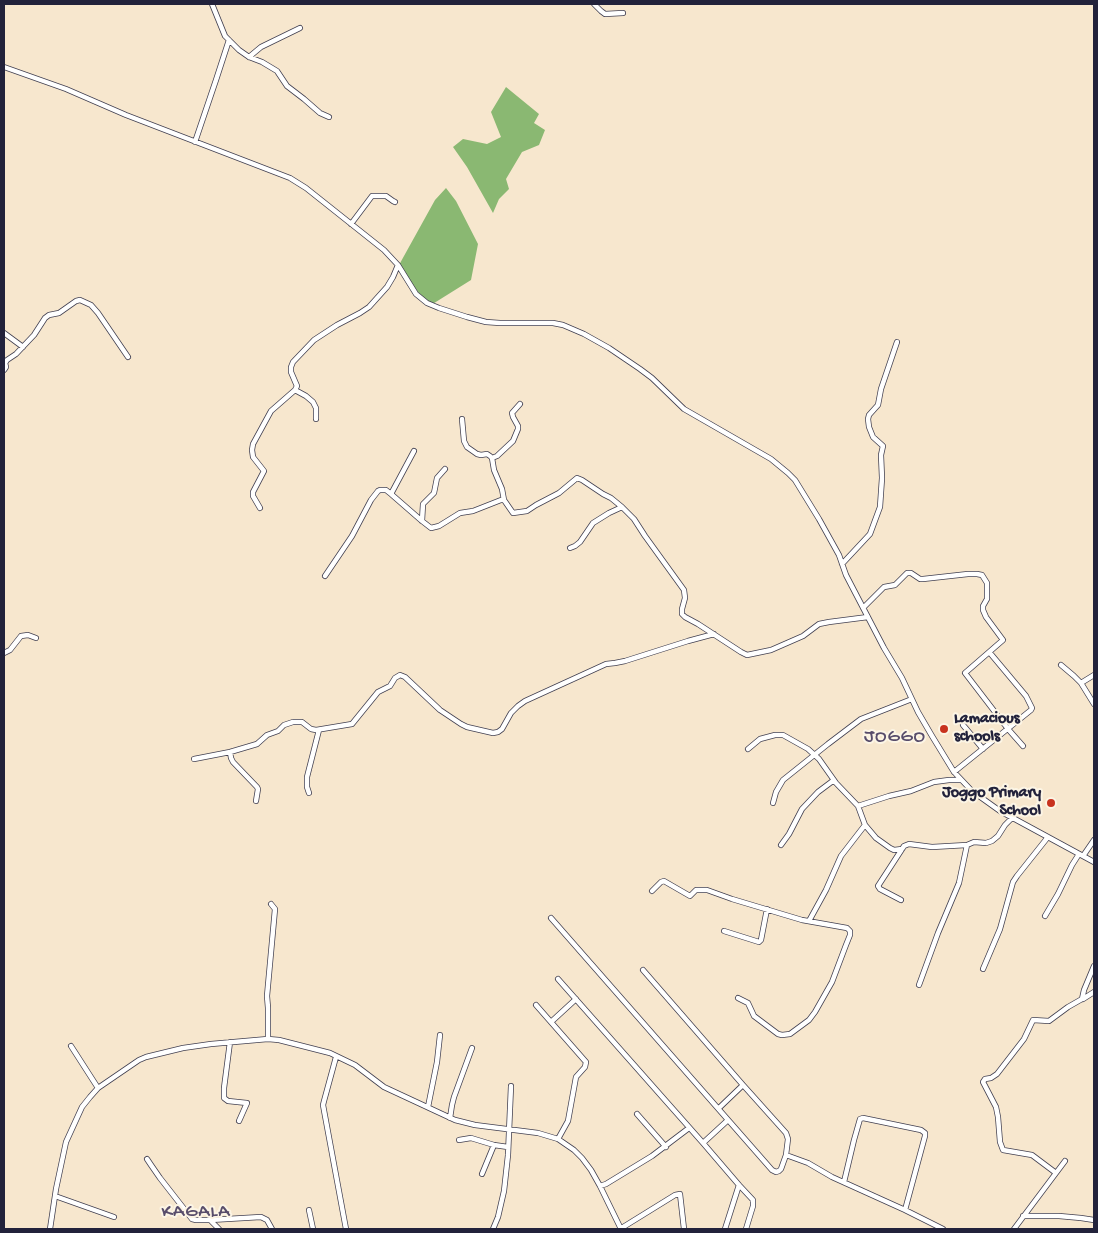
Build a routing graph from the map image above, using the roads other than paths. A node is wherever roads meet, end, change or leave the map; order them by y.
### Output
1 (212, 4) edge
2 (594, 4) edge
3 (623, 13) dead end
4 (300, 28) dead end
5 (229, 40) junction
6 (249, 57) junction
7 (4, 67) edge
8 (329, 117) dead end
9 (195, 142) junction
10 (395, 202) dead end
11 (352, 224) junction
12 (398, 265) junction
13 (4, 333) edge
14 (897, 342) dead end
15 (24, 347) junction
16 (128, 357) dead end
17 (4, 370) edge
18 (295, 390) junction
19 (520, 404) dead end
20 (316, 419) dead end
21 (462, 419) dead end
22 (414, 451) dead end
23 (492, 458) junction
24 (445, 469) dead end
25 (392, 494) junction
26 (504, 500) junction
27 (622, 507) junction
28 (260, 508) dead end
29 (422, 522) junction
30 (570, 548) dead end
31 (842, 564) junction
32 (325, 576) dead end
33 (863, 608) junction
34 (868, 617) junction
35 (714, 634) junction
36 (36, 638) dead end
37 (990, 652) junction
38 (4, 653) edge
39 (1061, 665) dead end
40 (1094, 675) edge
41 (1081, 683) junction
42 (912, 699) junction
43 (1094, 704) edge
44 (963, 725) dead end
45 (1008, 729) junction
46 (319, 730) junction
47 (1024, 746) dead end
48 (983, 749) junction
49 (748, 750) dead end
50 (230, 752) junction
51 (814, 754) junction
52 (194, 759) dead end
53 (954, 772) junction
54 (834, 780) junction
55 (960, 780) junction
56 (310, 793) dead end
57 (256, 802) dead end
58 (773, 803) dead end
59 (858, 806) junction
60 (1012, 818) junction
61 (865, 825) junction
62 (1048, 837) junction
63 (1094, 840) edge
64 (967, 844) junction
65 (781, 846) dead end
66 (902, 849) junction
67 (1081, 855) junction
68 (1094, 862) edge
69 (652, 891) dead end
70 (901, 900) dead end
71 (272, 904) dead end
72 (767, 909) junction
73 (1045, 916) dead end
74 (551, 918) dead end
75 (809, 921) junction
76 (724, 930) dead end
77 (1094, 966) edge
78 (983, 969) dead end
79 (643, 970) dead end
80 (558, 979) dead end
81 (919, 985) dead end
82 (1094, 992) edge
83 (738, 998) dead end
84 (576, 999) junction
85 (1082, 1000) junction
86 (536, 1006) dead end
87 (551, 1022) junction
88 (440, 1035) dead end
89 (268, 1039) junction
90 (230, 1042) junction
91 (71, 1046) dead end
92 (472, 1048) dead end
93 (336, 1057) junction
94 (743, 1085) junction
95 (510, 1086) dead end
96 (98, 1088) junction
97 (428, 1107) junction
98 (719, 1108) junction
99 (637, 1114) dead end
100 (450, 1118) junction
101 (728, 1120) junction
102 (239, 1121) dead end
103 (690, 1128) junction
104 (509, 1130) junction
105 (558, 1139) junction
106 (459, 1140) dead end
107 (703, 1143) junction
108 (494, 1145) junction
109 (508, 1147) junction
110 (666, 1147) junction
111 (786, 1155) junction
112 (148, 1158) dead end
113 (1065, 1161) dead end
114 (1056, 1173) junction
115 (482, 1174) dead end
116 (844, 1182) junction
117 (600, 1186) junction
118 (739, 1186) junction
119 (55, 1196) junction
120 (309, 1210) dead end
121 (905, 1210) junction
122 (1023, 1216) junction
123 (114, 1217) dead end
124 (210, 1220) junction
125 (1094, 1220) edge
126 (1016, 1228) edge
127 (50, 1229) edge
128 (219, 1229) edge
129 (272, 1229) edge
130 (313, 1229) edge
131 (346, 1229) edge
132 (493, 1229) edge
133 (620, 1229) edge
134 (684, 1229) edge
135 (725, 1229) edge
136 (746, 1229) edge
137 (943, 1229) edge

1 - 5 street
2 - 3 street
4 - 6 street
5 - 6 street
5 - 9 street
6 - 8 street
7 - 9 street
9 - 11 street
10 - 11 street
11 - 12 street
12 - 18 street
12 - 31 street
13 - 15 street
14 - 31 street
15 - 16 street
15 - 17 street
18 - 20 street
18 - 28 street
19 - 23 street
21 - 23 street
22 - 25 street
23 - 26 street
24 - 29 street
25 - 29 street
25 - 32 street
26 - 27 street
26 - 29 street
27 - 30 street
27 - 35 street
31 - 33 street
33 - 34 street
33 - 37 street
34 - 35 street
34 - 42 street
35 - 46 street
36 - 38 street
37 - 45 street
37 - 45 street
39 - 41 street
40 - 41 street
41 - 43 street
42 - 51 street
42 - 53 street
44 - 48 street
45 - 47 street
45 - 48 street
46 - 50 street
46 - 56 street
48 - 53 street
49 - 51 street
50 - 52 street
50 - 57 street
51 - 54 street
51 - 58 street
53 - 55 street
54 - 59 street
54 - 65 street
55 - 59 street
55 - 60 street
59 - 61 street
60 - 62 street
60 - 64 street
61 - 66 street
61 - 75 street
62 - 67 street
62 - 78 street
63 - 67 street
64 - 66 street
64 - 81 street
66 - 70 street
67 - 68 street
67 - 73 street
69 - 72 street
71 - 89 street
72 - 75 street
72 - 76 street
74 - 98 street
75 - 83 street
77 - 85 street
79 - 94 street
80 - 84 street
82 - 85 street
84 - 87 street
84 - 103 street
85 - 114 street
86 - 87 street
87 - 105 street
88 - 97 street
89 - 90 street
89 - 93 street
90 - 96 street
90 - 102 street
91 - 96 street
92 - 100 street
93 - 97 street
93 - 131 street
94 - 98 street
94 - 111 street
95 - 104 street
96 - 119 street
97 - 100 street
98 - 101 street
99 - 110 street
100 - 104 street
101 - 107 street
101 - 111 street
103 - 107 street
103 - 110 street
104 - 105 street
104 - 109 street
105 - 117 street
106 - 108 street
107 - 118 street
108 - 109 street
108 - 115 street
109 - 132 street
110 - 117 street
111 - 116 street
112 - 124 street
113 - 114 street
114 - 122 street
116 - 121 street
116 - 121 street
117 - 133 street
118 - 135 street
118 - 136 street
119 - 123 street
119 - 127 street
120 - 130 street
121 - 137 street
122 - 125 street
122 - 126 street
124 - 128 street
124 - 129 street
133 - 134 street

